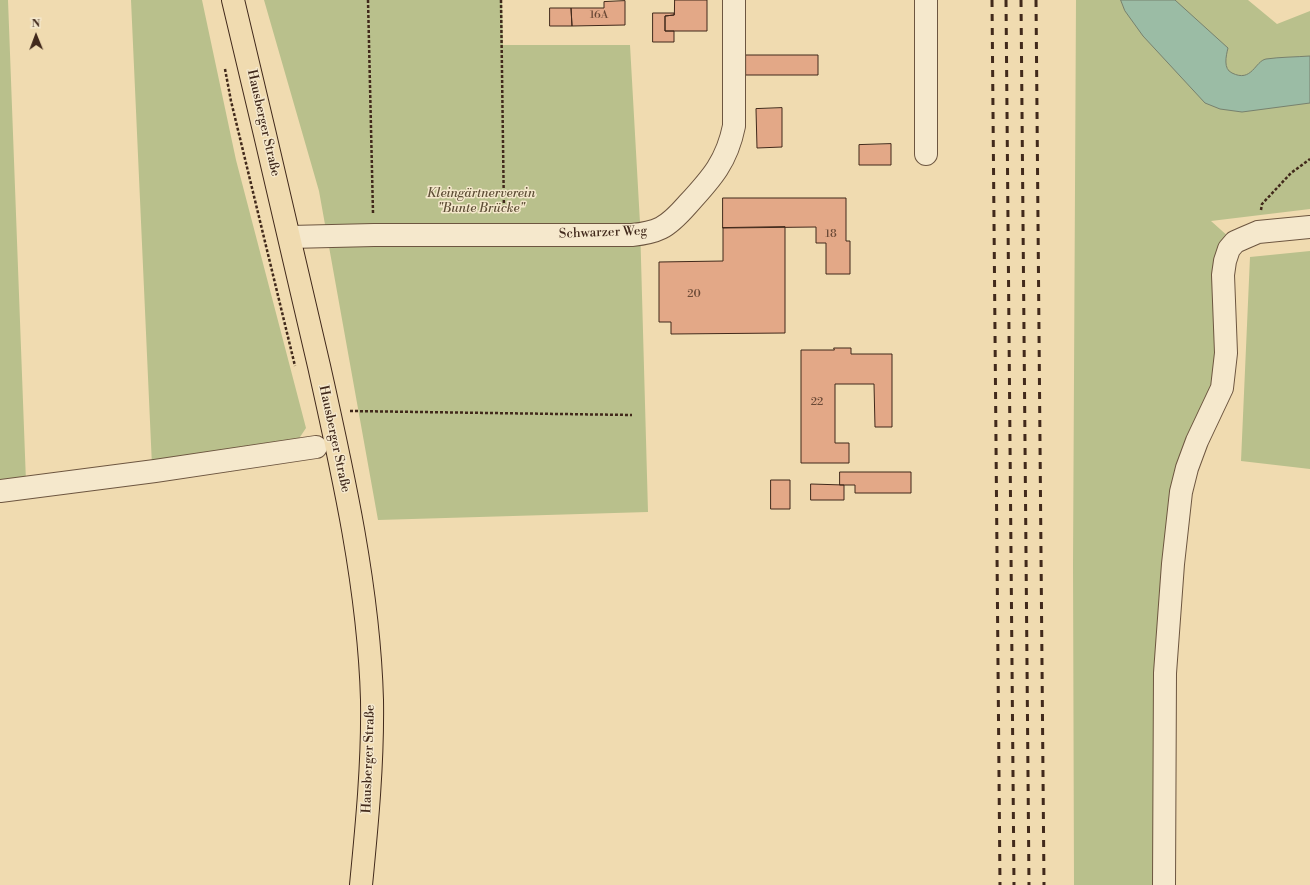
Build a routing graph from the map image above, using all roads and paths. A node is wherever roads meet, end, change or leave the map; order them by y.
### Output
1 (233, 0) edge
2 (368, 0) edge
3 (501, 0) edge
4 (734, 0) edge
5 (926, 0) edge
6 (224, 65) dead end
7 (926, 154) dead end
8 (1310, 159) edge
9 (1310, 227) edge
10 (1258, 232) junction
11 (374, 234) junction
12 (504, 234) junction
13 (290, 237) junction
14 (296, 372) dead end
15 (329, 411) junction
16 (632, 415) dead end
17 (316, 447) dead end
18 (0, 491) edge
19 (361, 885) edge
20 (1164, 885) edge

1 - 13 main road, Hausberger Straße
2 - 11 path
3 - 12 path
4 - 12 street, Schwarzer Weg
5 - 7 street
6 - 14 path
8 - 10 path
9 - 10 street
10 - 20 street
11 - 12 street, Schwarzer Weg
11 - 13 street, Schwarzer Weg
13 - 15 main road, Hausberger Straße
15 - 16 path
15 - 19 main road, Hausberger Straße
17 - 18 street

